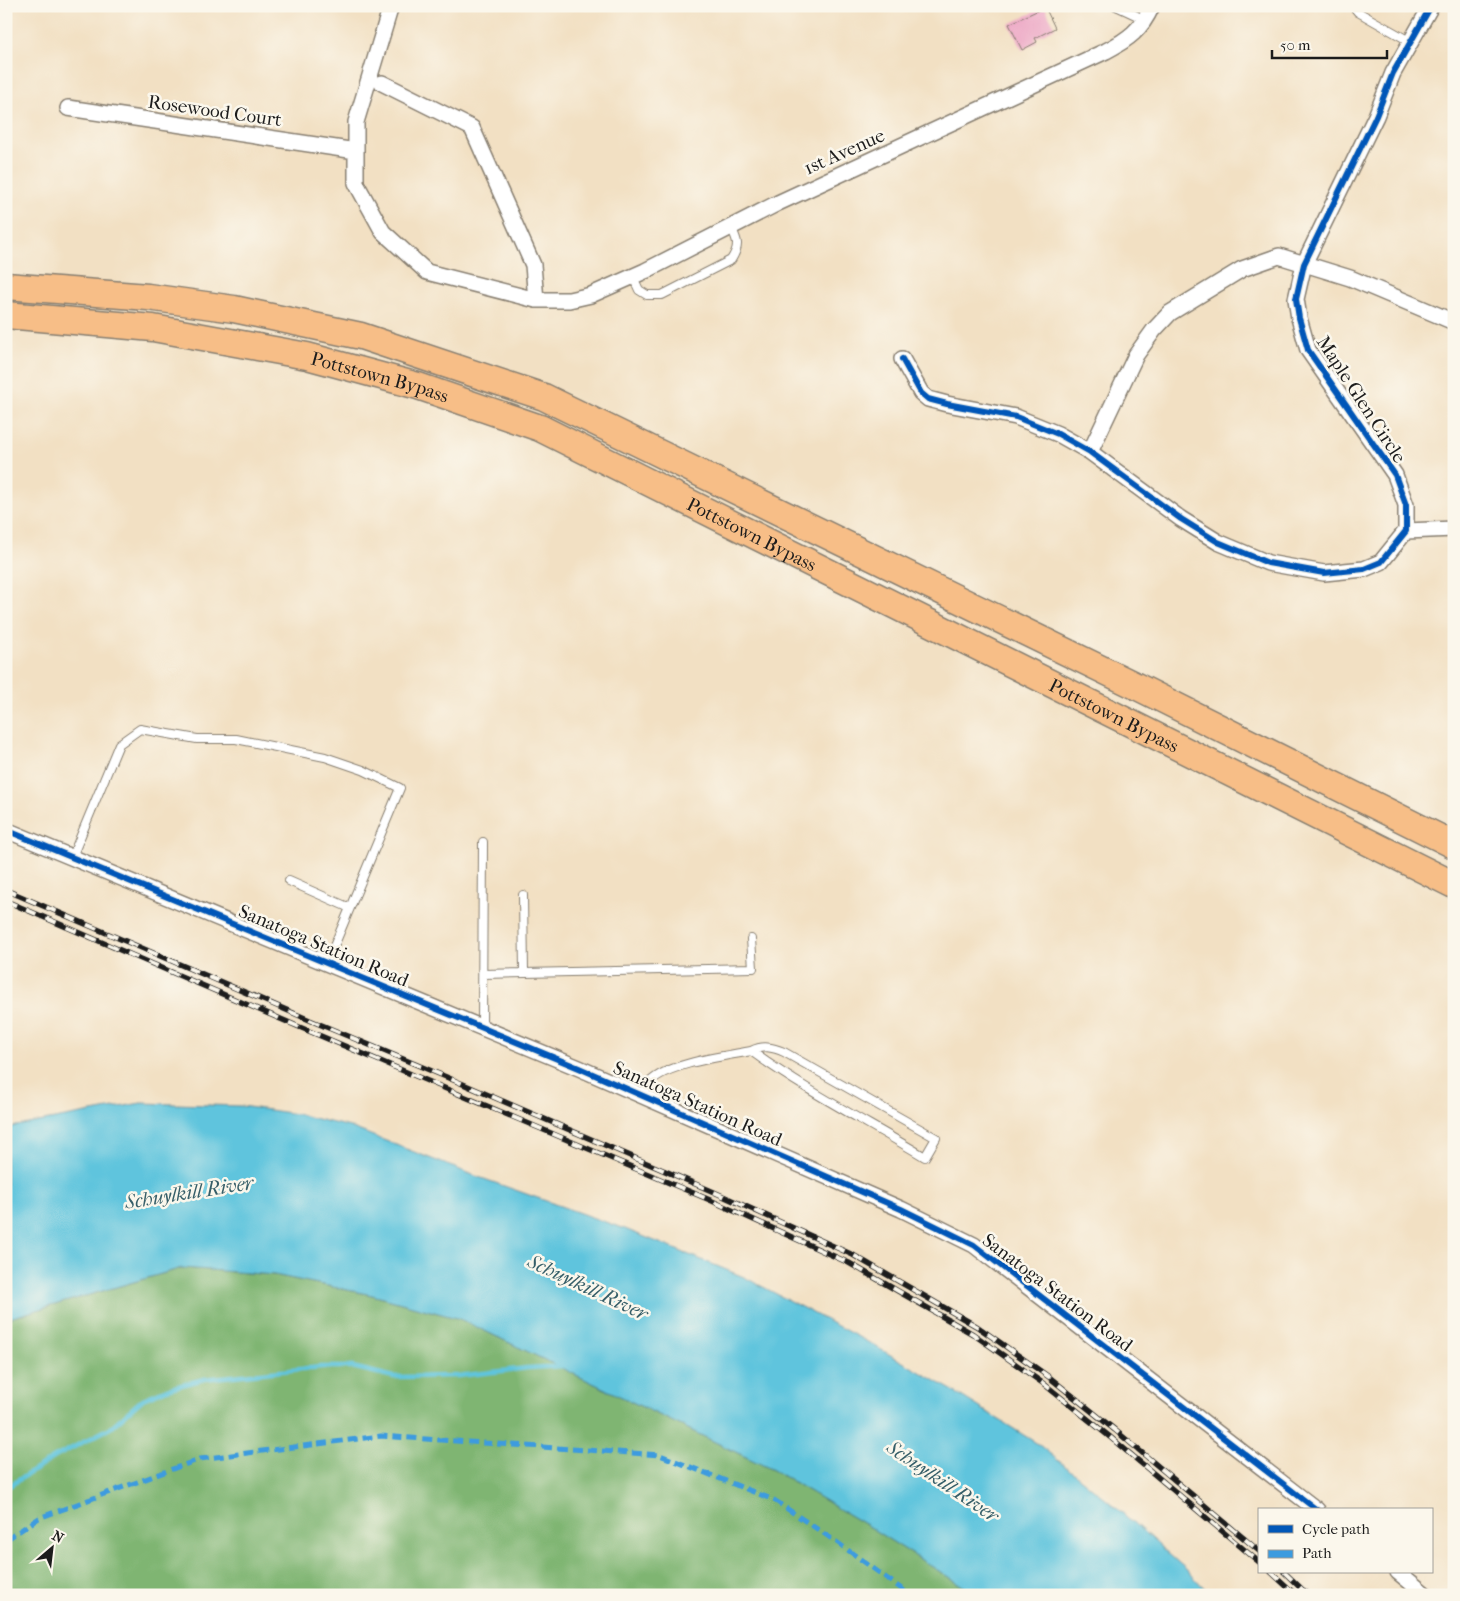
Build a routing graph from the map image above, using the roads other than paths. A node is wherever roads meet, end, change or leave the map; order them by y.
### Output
1 (391, 6) edge
2 (1116, 6) edge
3 (1353, 6) edge
4 (1431, 6) edge
5 (1149, 13) edge
6 (1411, 42) junction
7 (382, 83) dead end
8 (68, 108) dead end
9 (356, 151) junction
10 (731, 227) junction
11 (1304, 264) junction
12 (633, 277) junction
13 (6, 286) edge
14 (536, 300) junction
15 (6, 316) edge
16 (1454, 322) edge
17 (902, 359) dead end
18 (1090, 452) junction
19 (1454, 529) edge
20 (1406, 531) junction
21 (6, 830) edge
22 (483, 842) dead end
23 (1454, 845) edge
24 (72, 857) junction
25 (289, 881) dead end
26 (1454, 885) edge
27 (523, 895) dead end
28 (350, 908) junction
29 (751, 939) dead end
30 (326, 963) junction
31 (524, 973) junction
32 (483, 974) junction
33 (482, 1027) junction
34 (751, 1051) junction
35 (643, 1096) junction
36 (1314, 1508) edge
37 (1400, 1574) edge
38 (1426, 1595) edge

1 - 9 street, 1st Avenue
2 - 5 lane
3 - 6 lane
4 - 6 street, Maple Glen Circle
5 - 10 street, 1st Avenue
6 - 11 street, Maple Glen Circle
7 - 14 street
8 - 9 street, Rosewood Court
9 - 14 street, 1st Avenue
10 - 12 street, 1st Avenue
10 - 12 lane
11 - 16 street
11 - 18 street
11 - 20 street, Maple Glen Circle
12 - 14 street, 1st Avenue
13 - 23 highway, Pottstown Bypass
15 - 26 highway, Pottstown Bypass
17 - 18 street
18 - 20 street
19 - 20 street
21 - 24 street, Sanatoga Station Road
22 - 32 lane
24 - 28 lane
24 - 30 street, Sanatoga Station Road
25 - 28 lane
27 - 31 lane
28 - 30 lane
29 - 31 lane
30 - 33 street, Sanatoga Station Road
31 - 32 lane
32 - 33 lane
33 - 35 street, Sanatoga Station Road
34 - 34 lane
34 - 35 lane
35 - 36 street, Sanatoga Station Road
37 - 38 street

